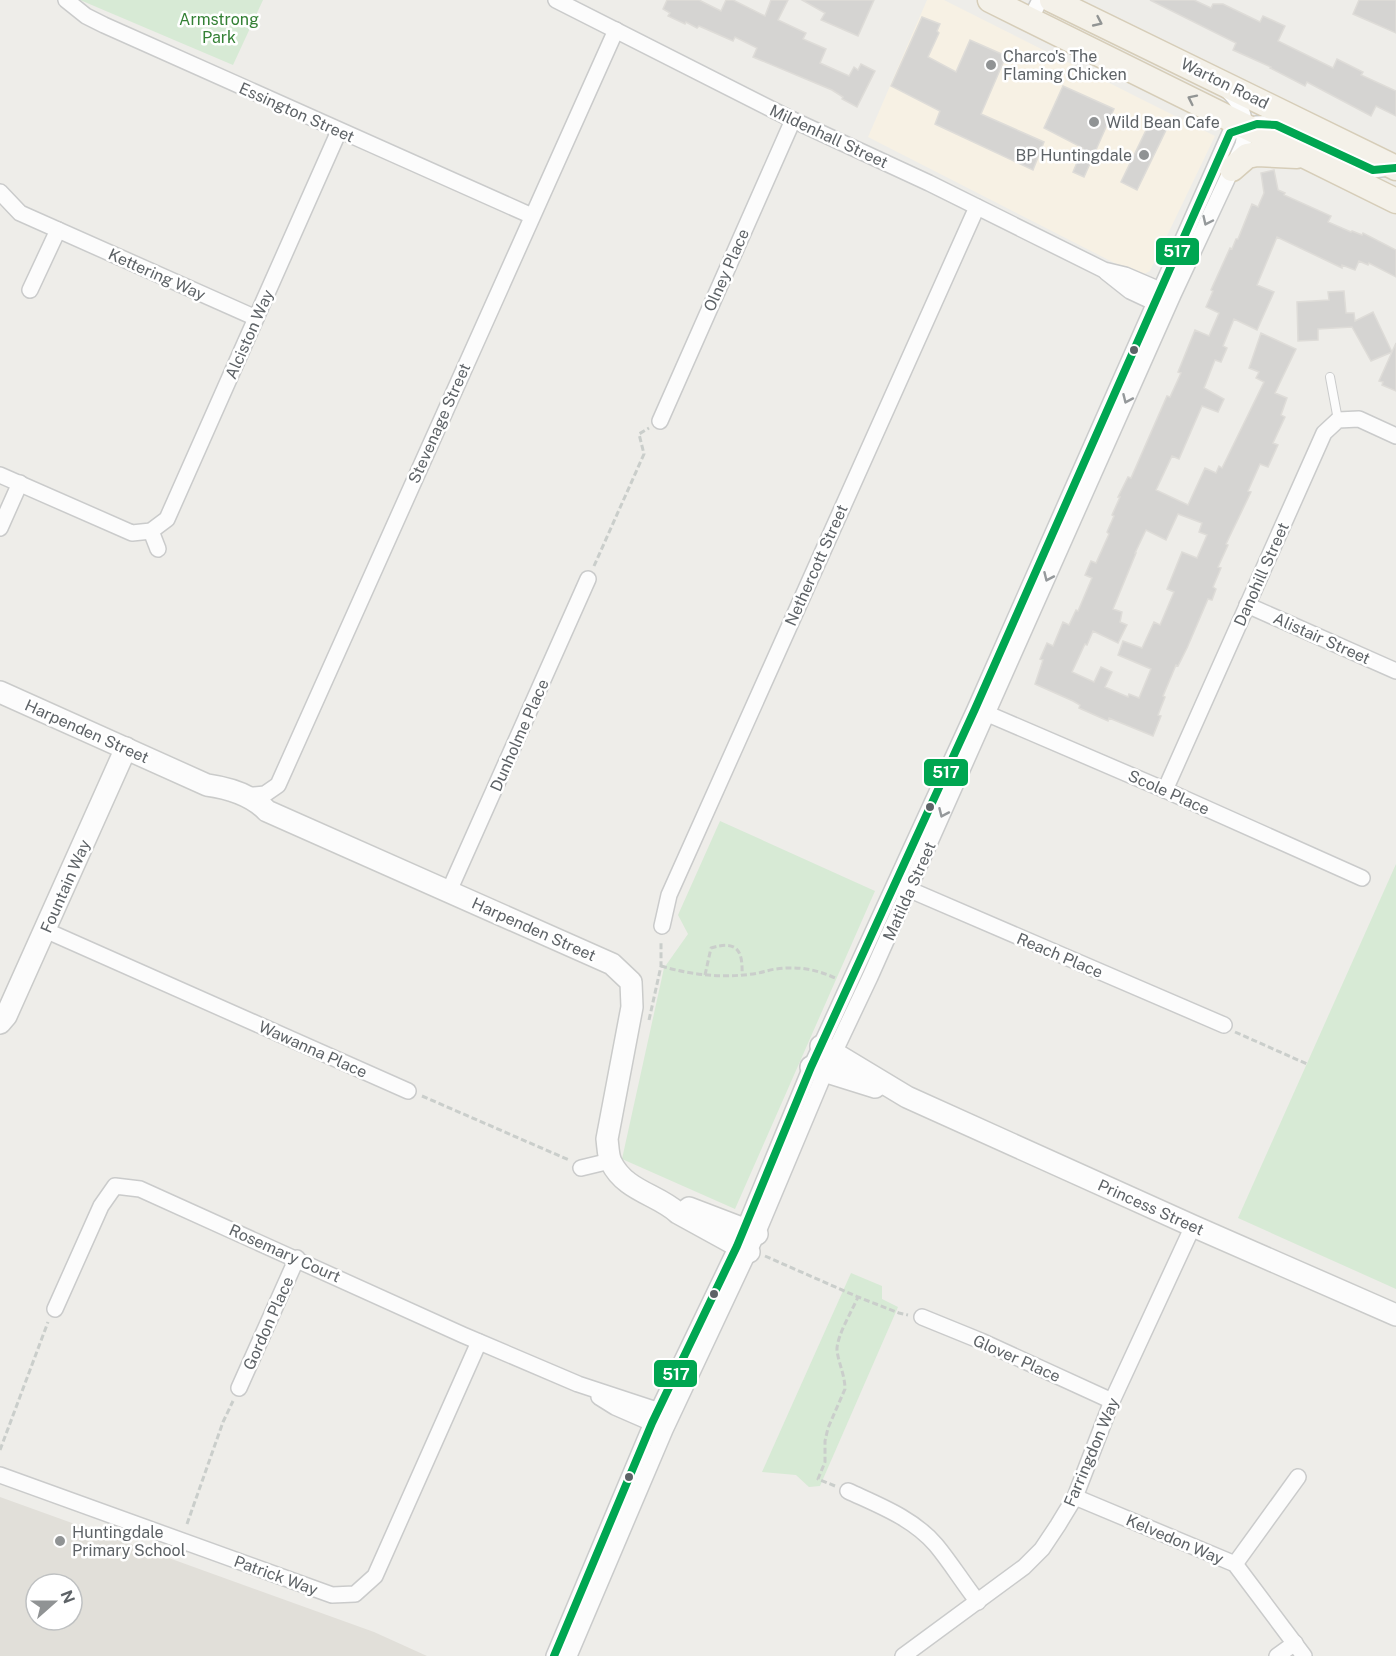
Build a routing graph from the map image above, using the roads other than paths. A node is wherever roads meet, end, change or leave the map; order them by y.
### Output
1 (66, 0) edge
2 (556, 0) edge
3 (990, 0) edge
4 (1063, 5) edge
5 (1035, 10) edge
6 (616, 30) junction
7 (1061, 35) junction
8 (1215, 78) junction
9 (793, 120) junction
10 (1245, 125) junction
11 (339, 131) junction
12 (1311, 158) junction
13 (1396, 167) edge
14 (1232, 169) junction
15 (0, 192) edge
16 (1396, 201) edge
17 (977, 207) junction
18 (532, 216) junction
19 (58, 230) junction
20 (30, 290) dead end
21 (1163, 299) junction
22 (256, 318) junction
23 (1330, 377) dead end
24 (1338, 420) junction
25 (660, 421) road end
26 (1396, 436) edge
27 (0, 475) edge
28 (20, 483) junction
29 (0, 528) edge
30 (151, 531) junction
31 (158, 549) dead end
32 (588, 579) road end
33 (1247, 605) junction
34 (1396, 670) edge
35 (0, 692) edge
36 (981, 711) junction
37 (126, 748) junction
38 (207, 785) junction
39 (1165, 790) junction
40 (245, 796) junction
41 (267, 811) junction
42 (1362, 878) dead end
43 (902, 887) junction
44 (448, 891) junction
45 (662, 926) road end
46 (45, 930) junction
47 (0, 1023) edge
48 (1224, 1025) road end
49 (827, 1049) junction
50 (818, 1070) junction
51 (408, 1091) road end
52 (907, 1097) junction
53 (610, 1161) junction
54 (581, 1168) road end
55 (1193, 1226) junction
56 (748, 1242) junction
57 (297, 1258) junction
58 (55, 1309) road end
59 (1396, 1315) edge
60 (922, 1317) road end
61 (479, 1342) junction
62 (239, 1388) road end
63 (1112, 1401) junction
64 (662, 1419) junction
65 (0, 1475) edge
66 (1298, 1477) dead end
67 (848, 1491) road end
68 (1075, 1497) junction
69 (1235, 1564) junction
70 (978, 1602) junction
71 (1295, 1643) junction
72 (554, 1656) edge
73 (569, 1656) edge
74 (903, 1656) edge
75 (1277, 1656) edge
76 (1304, 1656) edge

1 - 11 street, Essington Street
2 - 6 street, Mildenhall Street
3 - 5 main road, Warton Road
4 - 7 main road
4 -> 8 main road, Warton Road
5 - 7 main road, Warton Road
6 - 9 street, Mildenhall Street
6 - 18 street, Stevenage Street
10 -> 7 main road, Warton Road
8 - 10 street
8 - 13 main road, Warton Road
9 - 17 street, Mildenhall Street
9 - 25 street, Olney Place
10 - 12 main road, Warton Road
10 - 13 street
10 - 14 street, Matilda Street
10 - 21 street, Matilda Street
11 - 18 street, Essington Street
11 - 22 street, Alciston Way
12 - 14 main road
12 - 16 main road, Warton Road
14 -> 21 street, Matilda Street
15 - 19 street, Kettering Way
17 - 21 street, Mildenhall Street
17 - 45 street, Nethercott Street
18 - 40 street, Stevenage Street
19 - 20 street
19 - 22 street, Kettering Way
21 - 36 street, Matilda Street
22 - 30 street, Alciston Way
23 - 24 lane
24 - 26 street
24 - 33 street, Danohill Street
27 - 28 street
28 - 29 street
28 - 30 street
30 - 31 street
32 - 44 street, Dunholme Place
33 - 34 street, Alistair Street
33 - 39 street, Danohill Street
35 - 37 street, Harpenden Street
36 - 39 street, Scole Place
36 - 43 street, Matilda Street
37 - 38 street, Harpenden Street
37 - 46 street, Fountain Way
38 - 40 street, Harpenden Street
38 - 41 street, Harpenden Street
39 - 42 street, Scole Place
40 - 41 street, Harpenden Street
41 - 44 street, Harpenden Street
43 - 48 street, Reach Place
43 - 49 street, Matilda Street
44 - 53 street, Harpenden Street
46 - 47 street, Fountain Way
46 - 51 street, Wawanna Place
49 - 50 street, Matilda Street
49 - 52 street, Princess Street
50 - 52 street, Princess Street
50 - 56 street, Matilda Street
52 - 55 street, Princess Street
53 - 54 street
53 - 56 street
55 - 59 street, Princess Street
55 - 63 street, Farringdon Way
56 - 64 street, Matilda Street
57 - 58 street, Rosemary Court
57 - 61 street, Rosemary Court
57 - 62 street, Gordon Place
60 - 63 street, Glover Place
61 - 64 street, Rosemary Court
61 - 65 street, Patrick Way
63 - 68 street, Farringdon Way
64 - 72 street, Matilda Street
64 - 73 street, Matilda Street
66 - 69 street
67 - 70 street
68 - 69 street, Kelvedon Way
68 - 70 street, Farringdon Way
69 - 71 street, Kelvedon Way
70 - 74 street, Farringdon Way
71 - 75 street
71 - 76 street, Kelvedon Way

